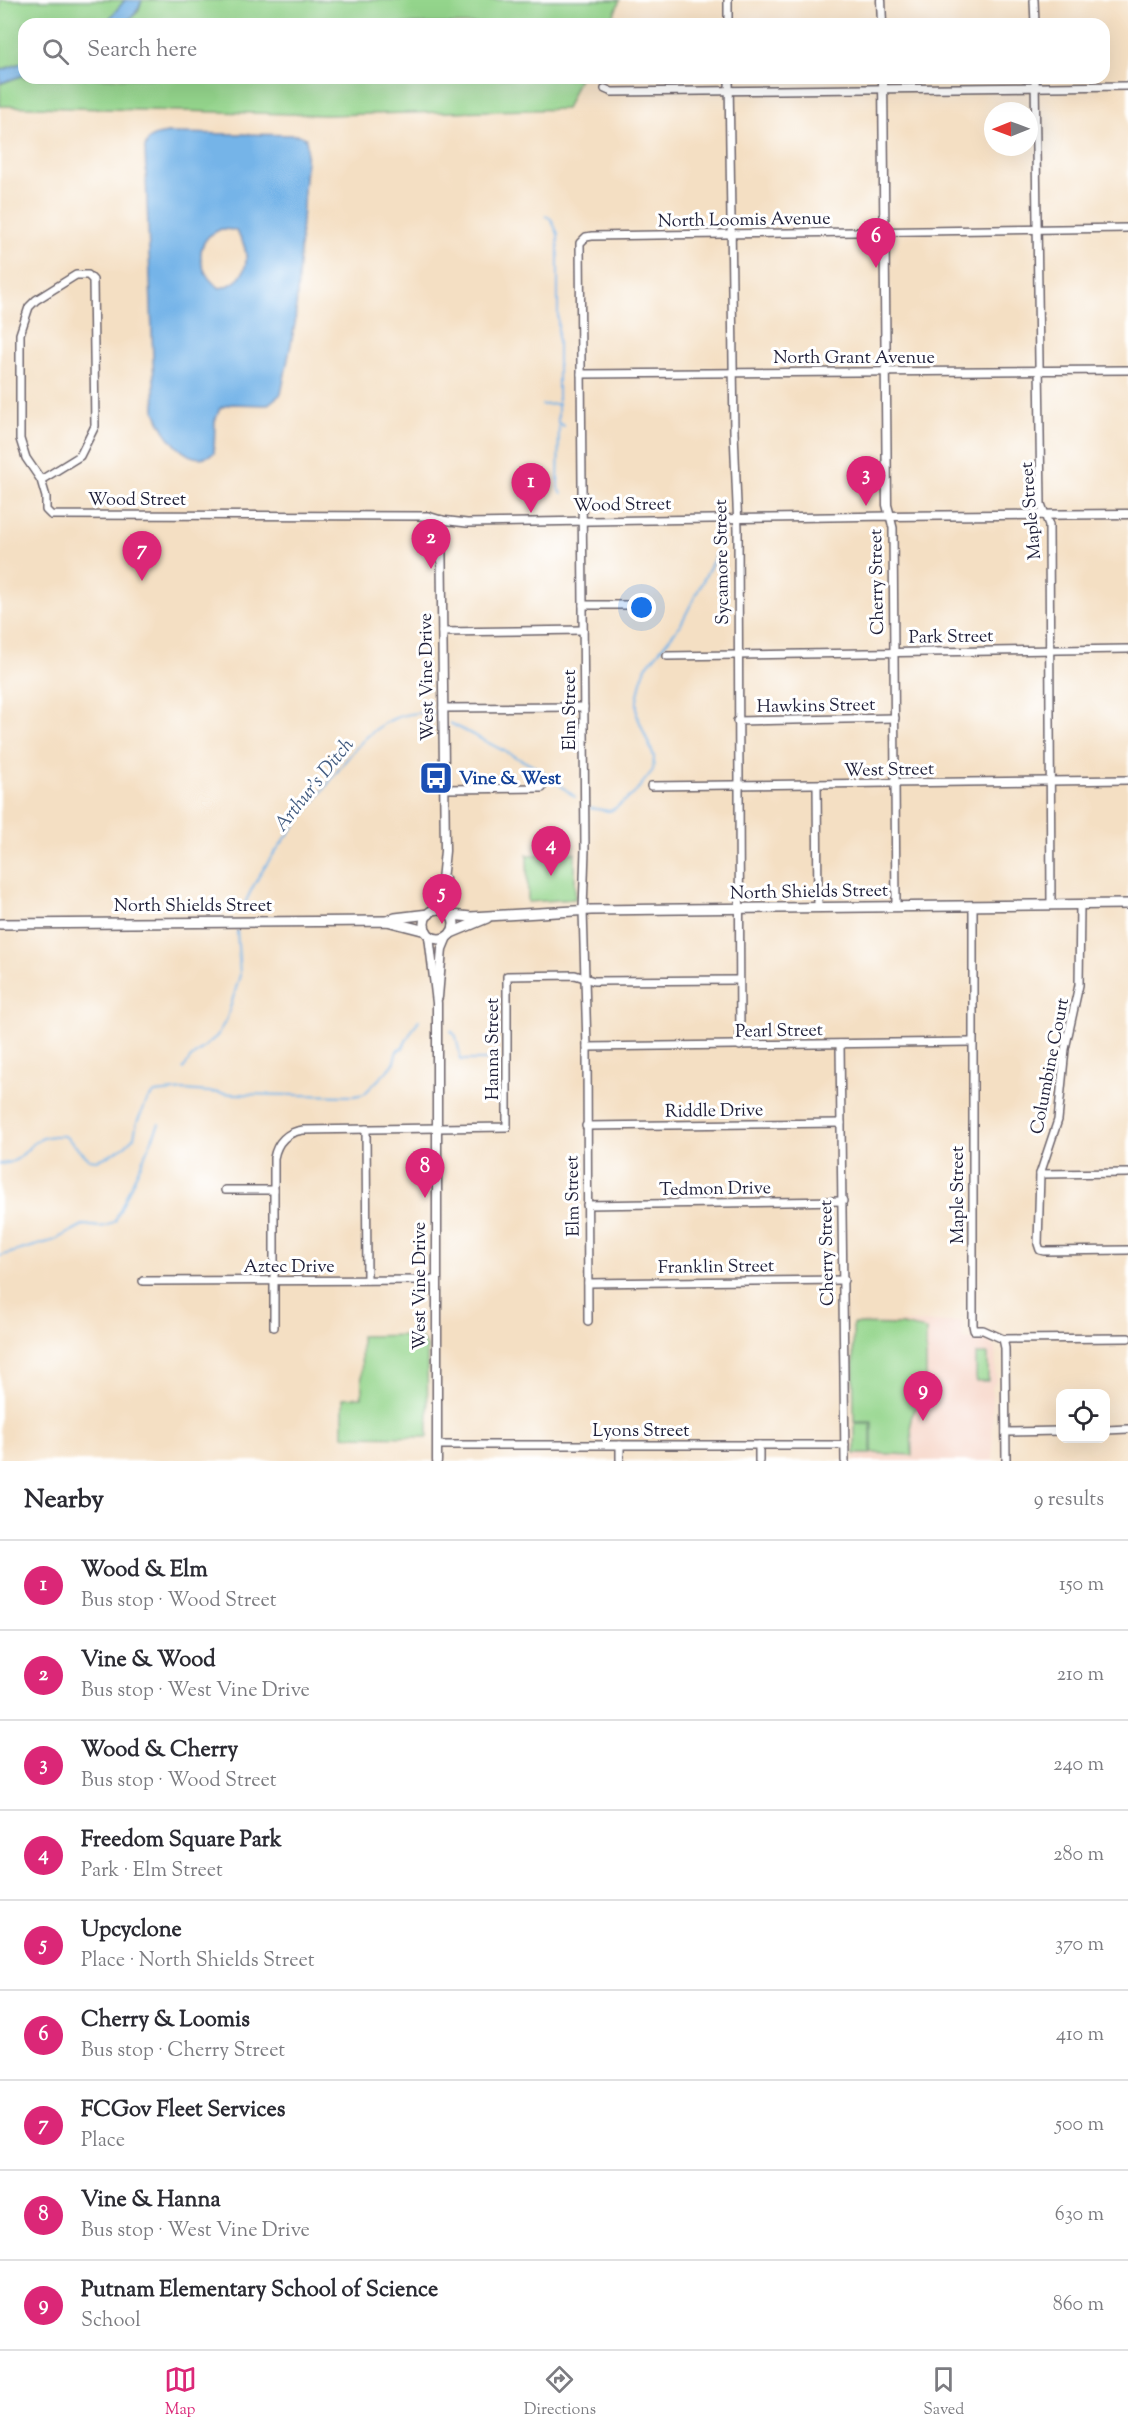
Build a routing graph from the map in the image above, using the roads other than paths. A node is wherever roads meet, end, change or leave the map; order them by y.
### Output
1 (728, 0) edge
2 (881, 0) edge
3 (1034, 0) edge
4 (728, 18) edge
5 (882, 18) edge
6 (1035, 18) edge
7 (729, 84) edge
8 (882, 84) edge
9 (1128, 86) edge
10 (1035, 87) junction
11 (605, 89) dead end
12 (882, 89) junction
13 (729, 91) junction
14 (1128, 228) edge
15 (1037, 229) junction
16 (885, 232) junction
17 (731, 233) junction
18 (580, 243) joint
19 (1128, 370) edge
20 (1039, 371) junction
21 (886, 372) junction
22 (733, 373) junction
23 (581, 374) junction
24 (41, 480) junction
25 (1128, 514) edge
26 (1045, 515) junction
27 (890, 516) junction
28 (737, 519) junction
29 (441, 520) junction
30 (582, 521) junction
31 (583, 605) junction
32 (636, 605) dead end
33 (583, 630) junction
34 (442, 632) junction
35 (1128, 649) edge
36 (1050, 650) junction
37 (894, 652) junction
38 (737, 655) junction
39 (667, 656) dead end
40 (584, 707) junction
41 (443, 708) junction
42 (895, 718) junction
43 (737, 721) junction
44 (1128, 780) edge
45 (1051, 781) junction
46 (894, 784) junction
47 (817, 785) junction
48 (651, 786) dead end
49 (738, 786) junction
50 (542, 788) dead end
51 (444, 789) junction
52 (444, 870) junction
53 (1128, 904) edge
54 (1051, 905) junction
55 (1080, 905) junction
56 (973, 906) junction
57 (818, 907) junction
58 (896, 907) junction
59 (738, 908) junction
60 (583, 910) junction
61 (431, 912) junction
62 (450, 914) junction
63 (490, 916) junction
64 (387, 921) junction
65 (0, 924) edge
66 (428, 933) junction
67 (449, 935) junction
68 (586, 979) junction
69 (738, 980) junction
70 (437, 1003) junction
71 (972, 1042) junction
72 (840, 1044) junction
73 (740, 1046) junction
74 (587, 1047) junction
75 (842, 1123) junction
76 (586, 1126) junction
77 (436, 1128) junction
78 (366, 1129) junction
79 (1128, 1173) edge
80 (1040, 1174) junction
81 (225, 1190) dead end
82 (274, 1190) junction
83 (843, 1201) junction
84 (587, 1205) junction
85 (1128, 1250) edge
86 (367, 1280) junction
87 (435, 1280) junction
88 (843, 1280) junction
89 (143, 1281) dead end
90 (274, 1281) junction
91 (588, 1283) junction
92 (588, 1321) dead end
93 (274, 1327) dead end
94 (1128, 1338) edge
95 (1003, 1339) junction
96 (1128, 1429) edge
97 (1110, 1430) edge
98 (1056, 1431) edge
99 (1006, 1432) junction
100 (437, 1445) junction
101 (620, 1445) junction
102 (759, 1445) junction
103 (845, 1445) junction
104 (437, 1461) edge
105 (620, 1461) edge
106 (759, 1461) edge
107 (845, 1461) edge
108 (1006, 1461) edge

1 - 4 street
2 - 5 street
3 - 6 street
7 - 13 street, Sycamore Street
8 - 12 street, Cherry Street
9 - 10 street
10 - 12 street
10 - 15 street, Maple Street
11 - 13 street
12 - 13 street
12 - 16 street, Cherry Street
13 - 17 street, Sycamore Street
14 - 15 street, North Loomis Avenue
15 - 16 street, North Loomis Avenue
15 - 20 street, Maple Street
16 - 17 street, North Loomis Avenue
16 - 21 street, Cherry Street
17 - 18 street, North Loomis Avenue
17 - 22 street, Sycamore Street
18 - 23 street, Elm Street
19 - 20 street, North Grant Avenue
20 - 21 street, North Grant Avenue
20 - 26 street, Maple Street
21 - 22 street, North Grant Avenue
21 - 27 street, Cherry Street
22 - 23 street, North Grant Avenue
22 - 28 street, Sycamore Street
23 - 30 street, Elm Street
24 - 24 street
24 - 29 street, Wood Street
25 - 26 street, Wood Street
26 - 27 street, Wood Street
26 - 36 street, Maple Street
27 - 28 street, Wood Street
27 - 37 street, Cherry Street
28 - 30 street, Wood Street
28 - 38 street, Sycamore Street
29 - 30 street, Wood Street
29 - 34 street, West Vine Drive
30 - 31 street, Elm Street
31 - 32 street
31 - 33 street, Elm Street
33 - 34 street
33 - 40 street, Elm Street
34 - 41 street, West Vine Drive
35 - 36 street, Park Street
36 - 37 street, Park Street
36 - 45 street, Maple Street
37 - 38 street, Park Street
37 - 42 street, Cherry Street
38 - 39 street, Park Street
38 - 43 street, Sycamore Street
40 - 41 street
40 - 60 street, Elm Street
41 - 51 street, West Vine Drive
42 - 43 street, Hawkins Street
42 - 46 street, Cherry Street
43 - 49 street, Sycamore Street
44 - 45 street, West Street
45 - 46 street, West Street
45 - 54 street, Maple Street
46 - 47 street, West Street
46 - 58 street, Cherry Street
47 - 49 street, West Street
47 - 57 street
48 - 49 street, West Street
49 - 59 street, Sycamore Street
50 - 51 street
51 - 52 street, West Vine Drive
52 - 61 street, West Vine Drive
52 - 62 street, West Vine Drive
53 - 55 main road, North Shields Street
54 - 55 main road, North Shields Street
54 - 56 main road, North Shields Street
55 - 80 street, Columbine Court
56 - 58 main road, North Shields Street
56 - 71 street, Maple Street
57 - 58 main road, North Shields Street
57 - 59 main road, North Shields Street
59 - 60 main road, North Shields Street
59 - 69 street, Sycamore Street
60 - 63 main road, North Shields Street
60 - 68 street, Elm Street
61 - 62 main road
61 - 64 main road, North Shields Street
61 - 66 main road
62 - 63 main road, North Shields Street
62 - 67 main road
63 - 67 main road, North Shields Street
64 - 65 main road, North Shields Street
64 - 66 main road, North Shields Street
66 - 67 main road
66 - 70 street, West Vine Drive
67 - 70 street, West Vine Drive
68 - 69 street, Hanna Street
68 - 74 street, Elm Street
68 - 77 street, Hanna Street
69 - 73 street, Sycamore Street
70 - 77 street, West Vine Drive
71 - 72 street, Pearl Street
71 - 95 street, Maple Street
72 - 73 street, Pearl Street
72 - 75 street, Cherry Street
73 - 74 street, Pearl Street
74 - 76 street, Elm Street
75 - 76 street, Riddle Drive
75 - 83 street, Cherry Street
76 - 84 street, Elm Street
77 - 78 street, Hanna Street
77 - 87 street, West Vine Drive
78 - 82 street, Hanna Street
78 - 86 street
79 - 80 street
80 - 85 street, Columbine Court
81 - 82 street
82 - 90 street
83 - 84 street, Tedmon Drive
83 - 88 street, Cherry Street
84 - 91 street, Elm Street
86 - 87 street, Aztec Drive
86 - 90 street, Aztec Drive
87 - 100 street, West Vine Drive
88 - 91 street, Franklin Street
88 - 103 street, Cherry Street
89 - 90 street, Aztec Drive
90 - 93 street
91 - 92 street, Elm Street
94 - 95 street
95 - 99 street
96 - 97 street
98 - 99 street
99 - 108 street
100 - 101 street, Lyons Street
100 - 104 street, West Vine Drive
101 - 102 street, Lyons Street
101 - 105 street
102 - 103 street, Lyons Street
102 - 106 street
103 - 107 street, Cherry Street

